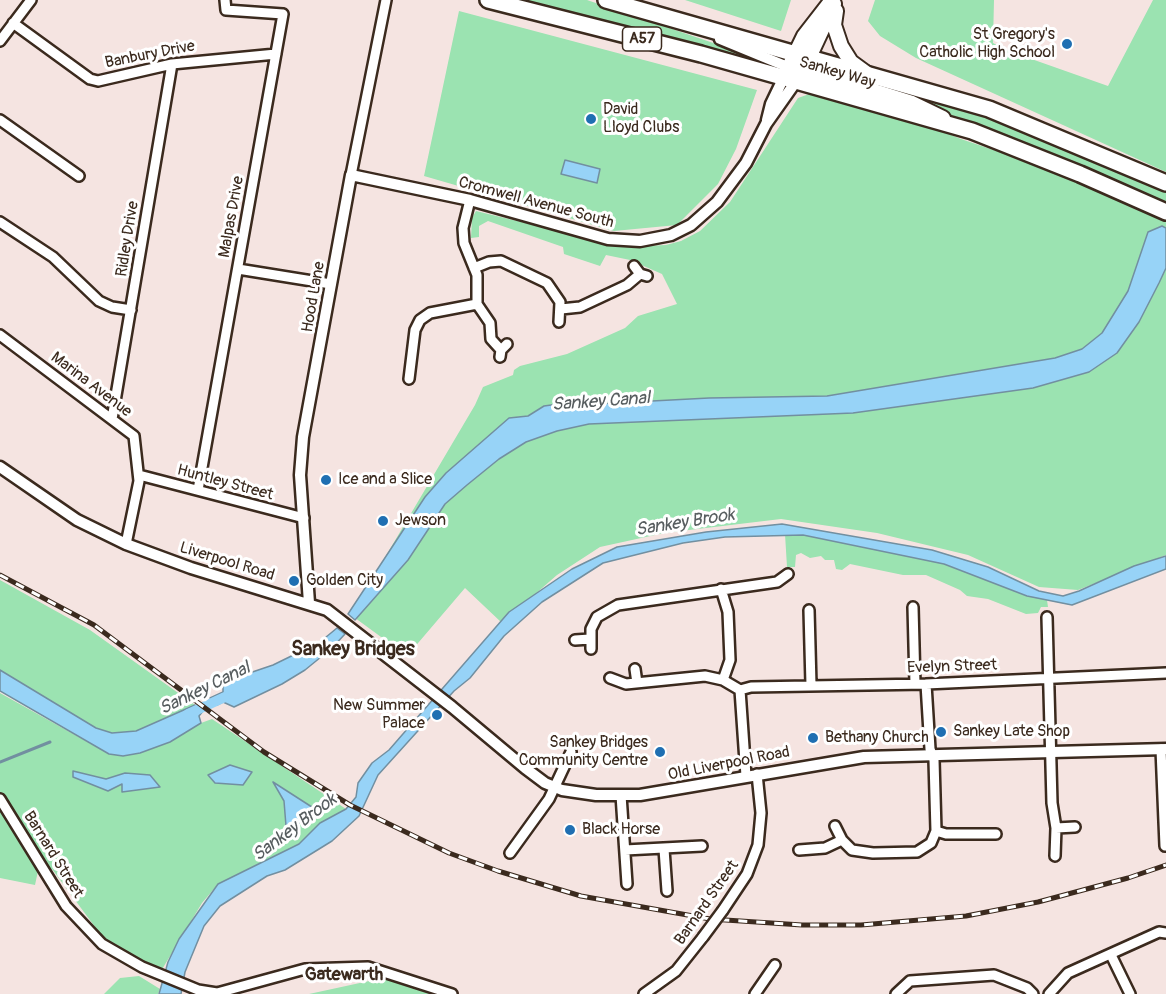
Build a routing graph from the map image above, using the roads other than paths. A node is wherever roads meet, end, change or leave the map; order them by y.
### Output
1 (31, 0) edge
2 (225, 0) edge
3 (386, 0) edge
4 (488, 0) edge
5 (606, 0) edge
6 (835, 0) edge
7 (13, 23) junction
8 (0, 41) edge
9 (276, 54) junction
10 (172, 64) junction
11 (796, 67) junction
12 (870, 75) junction
13 (0, 120) edge
14 (351, 175) junction
15 (79, 176) dead end
16 (1166, 183) edge
17 (470, 200) junction
18 (1166, 212) edge
19 (0, 222) edge
20 (474, 268) junction
21 (238, 269) junction
22 (641, 272) dead end
23 (331, 284) junction
24 (477, 304) junction
25 (561, 309) junction
26 (131, 310) junction
27 (559, 322) dead end
28 (0, 335) edge
29 (503, 350) dead end
30 (409, 379) dead end
31 (112, 419) junction
32 (0, 467) edge
33 (139, 475) junction
34 (198, 490) junction
35 (304, 518) junction
36 (126, 544) junction
37 (788, 573) dead end
38 (721, 589) junction
39 (309, 603) junction
40 (913, 607) dead end
41 (810, 610) dead end
42 (1047, 617) dead end
43 (575, 640) dead end
44 (635, 669) dead end
45 (1166, 673) edge
46 (1049, 677) junction
47 (610, 678) dead end
48 (723, 680) junction
49 (637, 683) junction
50 (915, 684) junction
51 (927, 684) junction
52 (812, 685) junction
53 (740, 690) junction
54 (441, 698) joint
55 (1163, 749) edge
56 (1051, 751) junction
57 (571, 752) dead end
58 (932, 754) junction
59 (757, 774) junction
60 (746, 776) junction
61 (554, 787) junction
62 (621, 795) junction
63 (0, 799) edge
64 (835, 826) dead end
65 (1075, 827) dead end
66 (1056, 828) junction
67 (1154, 829) dead end
68 (1165, 829) edge
69 (936, 831) junction
70 (996, 834) dead end
71 (842, 840) junction
72 (702, 846) dead end
73 (1166, 846) edge
74 (664, 849) junction
75 (625, 850) junction
76 (799, 850) dead end
77 (510, 853) dead end
78 (1055, 856) dead end
79 (627, 884) dead end
80 (667, 891) dead end
81 (1166, 933) edge
82 (1111, 955) junction
83 (775, 965) dead end
84 (452, 994) edge
85 (644, 994) edge
86 (755, 994) edge
87 (896, 994) edge
88 (1034, 994) edge
89 (1049, 994) edge
90 (1130, 994) edge

1 - 7 street
2 - 9 street, Malpas Drive
3 - 14 street, Hood Lane
4 - 11 highway, Sankey Way / A57
5 - 11 highway, Sankey Way / A57
6 - 11 main road
6 - 12 main road
7 - 8 street
7 - 10 street, Banbury Drive
9 - 10 street, Banbury Drive
9 - 21 street, Malpas Drive
10 - 26 street, Ridley Drive
11 - 12 highway, Sankey Way / A57
11 - 17 street, Cromwell Avenue South
11 - 18 highway, Sankey Way / A57
12 - 16 highway, Sankey Way / A57
13 - 15 street
14 - 17 street, Cromwell Avenue South
14 - 23 street, Hood Lane
17 - 20 street
19 - 26 street
20 - 24 street
20 - 25 street
21 - 23 street
21 - 34 street, Malpas Drive
22 - 25 street
23 - 35 street, Hood Lane
24 - 29 street
24 - 30 street
25 - 27 street
26 - 31 street, Ridley Drive
28 - 31 street, Marina Avenue
31 - 33 street, Marina Avenue
32 - 36 street, Liverpool Road
33 - 34 street, Huntley Street
33 - 36 street, Marina Avenue
34 - 35 street, Huntley Street
35 - 39 street, Hood Lane
36 - 39 street, Liverpool Road
37 - 38 street
38 - 43 street
38 - 48 street
39 - 54 street, Liverpool Road
40 - 50 street
41 - 52 street
42 - 46 street
44 - 49 street
45 - 46 street, Evelyn Street
46 - 51 street, Evelyn Street
46 - 56 street
47 - 49 street
48 - 49 street
48 - 53 street
50 - 51 street, Evelyn Street
50 - 52 street, Evelyn Street
51 - 58 street
52 - 53 street, Evelyn Street
53 - 60 street
54 - 61 street, Old Liverpool Road
55 - 56 street, Old Liverpool Road
55 - 68 street
56 - 58 street, Old Liverpool Road
56 - 66 street
57 - 61 street
58 - 59 street, Old Liverpool Road
58 - 69 street
59 - 60 street, Old Liverpool Road
59 - 85 street, Barnard Street, bridge
60 - 62 street, Old Liverpool Road
61 - 62 street, Old Liverpool Road
61 - 77 street
62 - 75 street
63 - 84 street, Barnard Street
64 - 71 street
65 - 66 street
66 - 78 street
67 - 68 street
68 - 73 street
69 - 70 street
69 - 71 street
71 - 76 street
72 - 74 street
74 - 75 street
74 - 80 street
75 - 79 street
81 - 82 street
82 - 89 street
82 - 90 street
83 - 86 street
87 - 88 street

